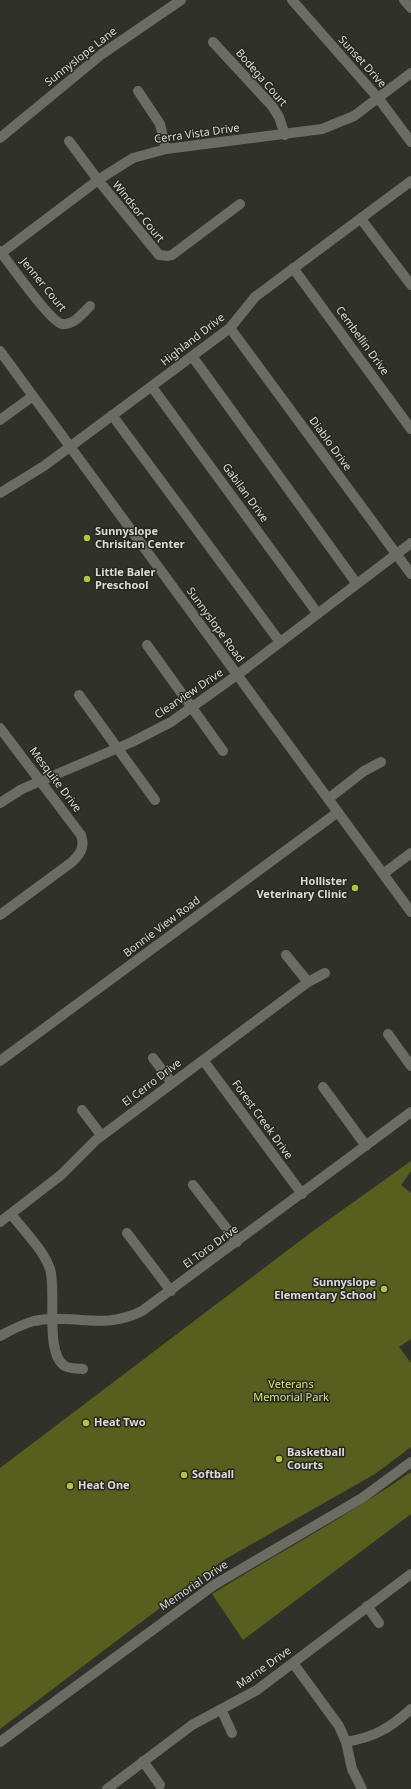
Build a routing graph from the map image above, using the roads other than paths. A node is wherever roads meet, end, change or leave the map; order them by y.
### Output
1 (181, 0) edge
2 (292, 0) edge
3 (404, 0) edge
4 (411, 8) edge
5 (213, 42) dead end
6 (411, 74) edge
7 (138, 91) dead end
8 (379, 99) junction
9 (286, 135) junction
10 (0, 138) edge
11 (69, 141) dead end
12 (411, 142) edge
13 (166, 149) junction
14 (98, 180) junction
15 (411, 181) edge
16 (240, 204) dead end
17 (361, 219) junction
18 (1, 253) edge
19 (293, 268) junction
20 (411, 285) edge
21 (90, 306) dead end
22 (230, 328) junction
23 (0, 351) edge
24 (192, 356) junction
25 (152, 387) junction
26 (32, 396) junction
27 (112, 414) junction
28 (0, 420) edge
29 (411, 428) edge
30 (70, 447) junction
31 (0, 493) edge
32 (411, 543) edge
33 (396, 554) junction
34 (411, 574) edge
35 (357, 584) junction
36 (318, 614) junction
37 (280, 642) junction
38 (147, 645) dead end
39 (237, 675) junction
40 (80, 695) dead end
41 (193, 707) junction
42 (0, 728) edge
43 (118, 748) junction
44 (223, 751) dead end
45 (381, 762) dead end
46 (40, 781) junction
47 (328, 799) junction
48 (155, 800) dead end
49 (0, 803) edge
50 (338, 812) junction
51 (411, 853) edge
52 (383, 874) junction
53 (410, 910) edge
54 (0, 915) edge
55 (286, 955) dead end
56 (325, 974) dead end
57 (308, 982) junction
58 (388, 1034) dead end
59 (153, 1058) dead end
60 (203, 1060) junction
61 (0, 1061) edge
62 (411, 1066) edge
63 (172, 1083) junction
64 (323, 1087) dead end
65 (82, 1110) dead end
66 (411, 1112) edge
67 (101, 1135) junction
68 (366, 1146) junction
69 (193, 1185) dead end
70 (302, 1194) junction
71 (11, 1214) junction
72 (0, 1222) edge
73 (127, 1233) dead end
74 (237, 1242) junction
75 (171, 1291) junction
76 (52, 1320) junction
77 (0, 1336) edge
78 (83, 1369) dead end
79 (411, 1462) edge
80 (411, 1574) edge
81 (367, 1606) junction
82 (380, 1623) dead end
83 (293, 1663) junction
84 (221, 1709) junction
85 (411, 1710) edge
86 (232, 1732) dead end
87 (0, 1742) edge
88 (346, 1742) junction
89 (143, 1762) junction
90 (160, 1785) dead end
91 (107, 1789) edge
92 (362, 1789) edge

1 - 10 street, Sunnyslope Lane
2 - 8 street, Sunset Drive
3 - 4 street
5 - 9 street, Bodega Court
6 - 8 street, Cerra Vista Drive
7 - 13 street
8 - 9 street, Cerra Vista Drive
8 - 12 street, Sunset Drive
9 - 13 street, Cerra Vista Drive
11 - 14 street, Windsor Court
13 - 14 street, Cerra Vista Drive
14 - 16 street, Windsor Court
14 - 18 street, Cerra Vista Drive
15 - 17 street, Highland Drive
17 - 19 street, Highland Drive
17 - 20 street
18 - 21 street, Jenner Court
19 - 22 street, Highland Drive
19 - 29 street, Cembellin Drive
22 - 24 street, Highland Drive
22 - 33 street, Diablo Drive
23 - 26 street, Sunnyslope Road
24 - 25 street, Highland Drive
24 - 35 street
25 - 27 street, Highland Drive
25 - 36 street, Gabilan Drive
26 - 28 street
26 - 30 street, Sunnyslope Road
27 - 30 street, Highland Drive
27 - 37 street
30 - 31 street, Highland Drive
30 - 39 street, Sunnyslope Road
32 - 33 street, Clearview Drive
33 - 34 street, Diablo Drive
33 - 35 street, Clearview Drive
35 - 36 street, Clearview Drive
36 - 37 street, Clearview Drive
37 - 39 street, Clearview Drive
38 - 41 street
39 - 41 street, Clearview Drive
39 - 47 street, Sunnyslope Road
40 - 43 street
41 - 43 street, Clearview Drive
41 - 44 street
42 - 46 street, Mesquite Drive
43 - 46 street, Clearview Drive
43 - 48 street
45 - 47 street
46 - 49 street, Clearview Drive
46 - 54 street, Mesquite Drive
47 - 50 street, Sunnyslope Road
50 - 52 street, Sunnyslope Road
50 - 61 street, Bonnie View Road
51 - 52 street
52 - 53 street, Sunnyslope Road
55 - 57 street
56 - 57 street, El Cerro Drive
57 - 60 street, El Cerro Drive
58 - 62 street
59 - 63 street
60 - 63 street, El Cerro Drive
60 - 70 street, Forest Creek Drive
63 - 67 street, El Cerro Drive
64 - 68 street
65 - 67 street
66 - 68 street, El Toro Drive
67 - 71 street, El Cerro Drive
68 - 70 street, El Toro Drive
69 - 74 street
70 - 74 street, El Toro Drive
71 - 72 street, El Cerro Drive
71 - 76 street
73 - 75 street
74 - 75 street, El Toro Drive
75 - 76 street, El Toro Drive
76 - 77 street, El Toro Drive
76 - 78 street
79 - 87 street, Memorial Drive
80 - 81 street, Marne Drive
81 - 82 street
81 - 83 street, Marne Drive
83 - 84 street, Marne Drive
83 - 88 street
84 - 86 street
84 - 89 street, Marne Drive
85 - 88 street
88 - 92 street
89 - 90 street
89 - 91 street, Marne Drive

